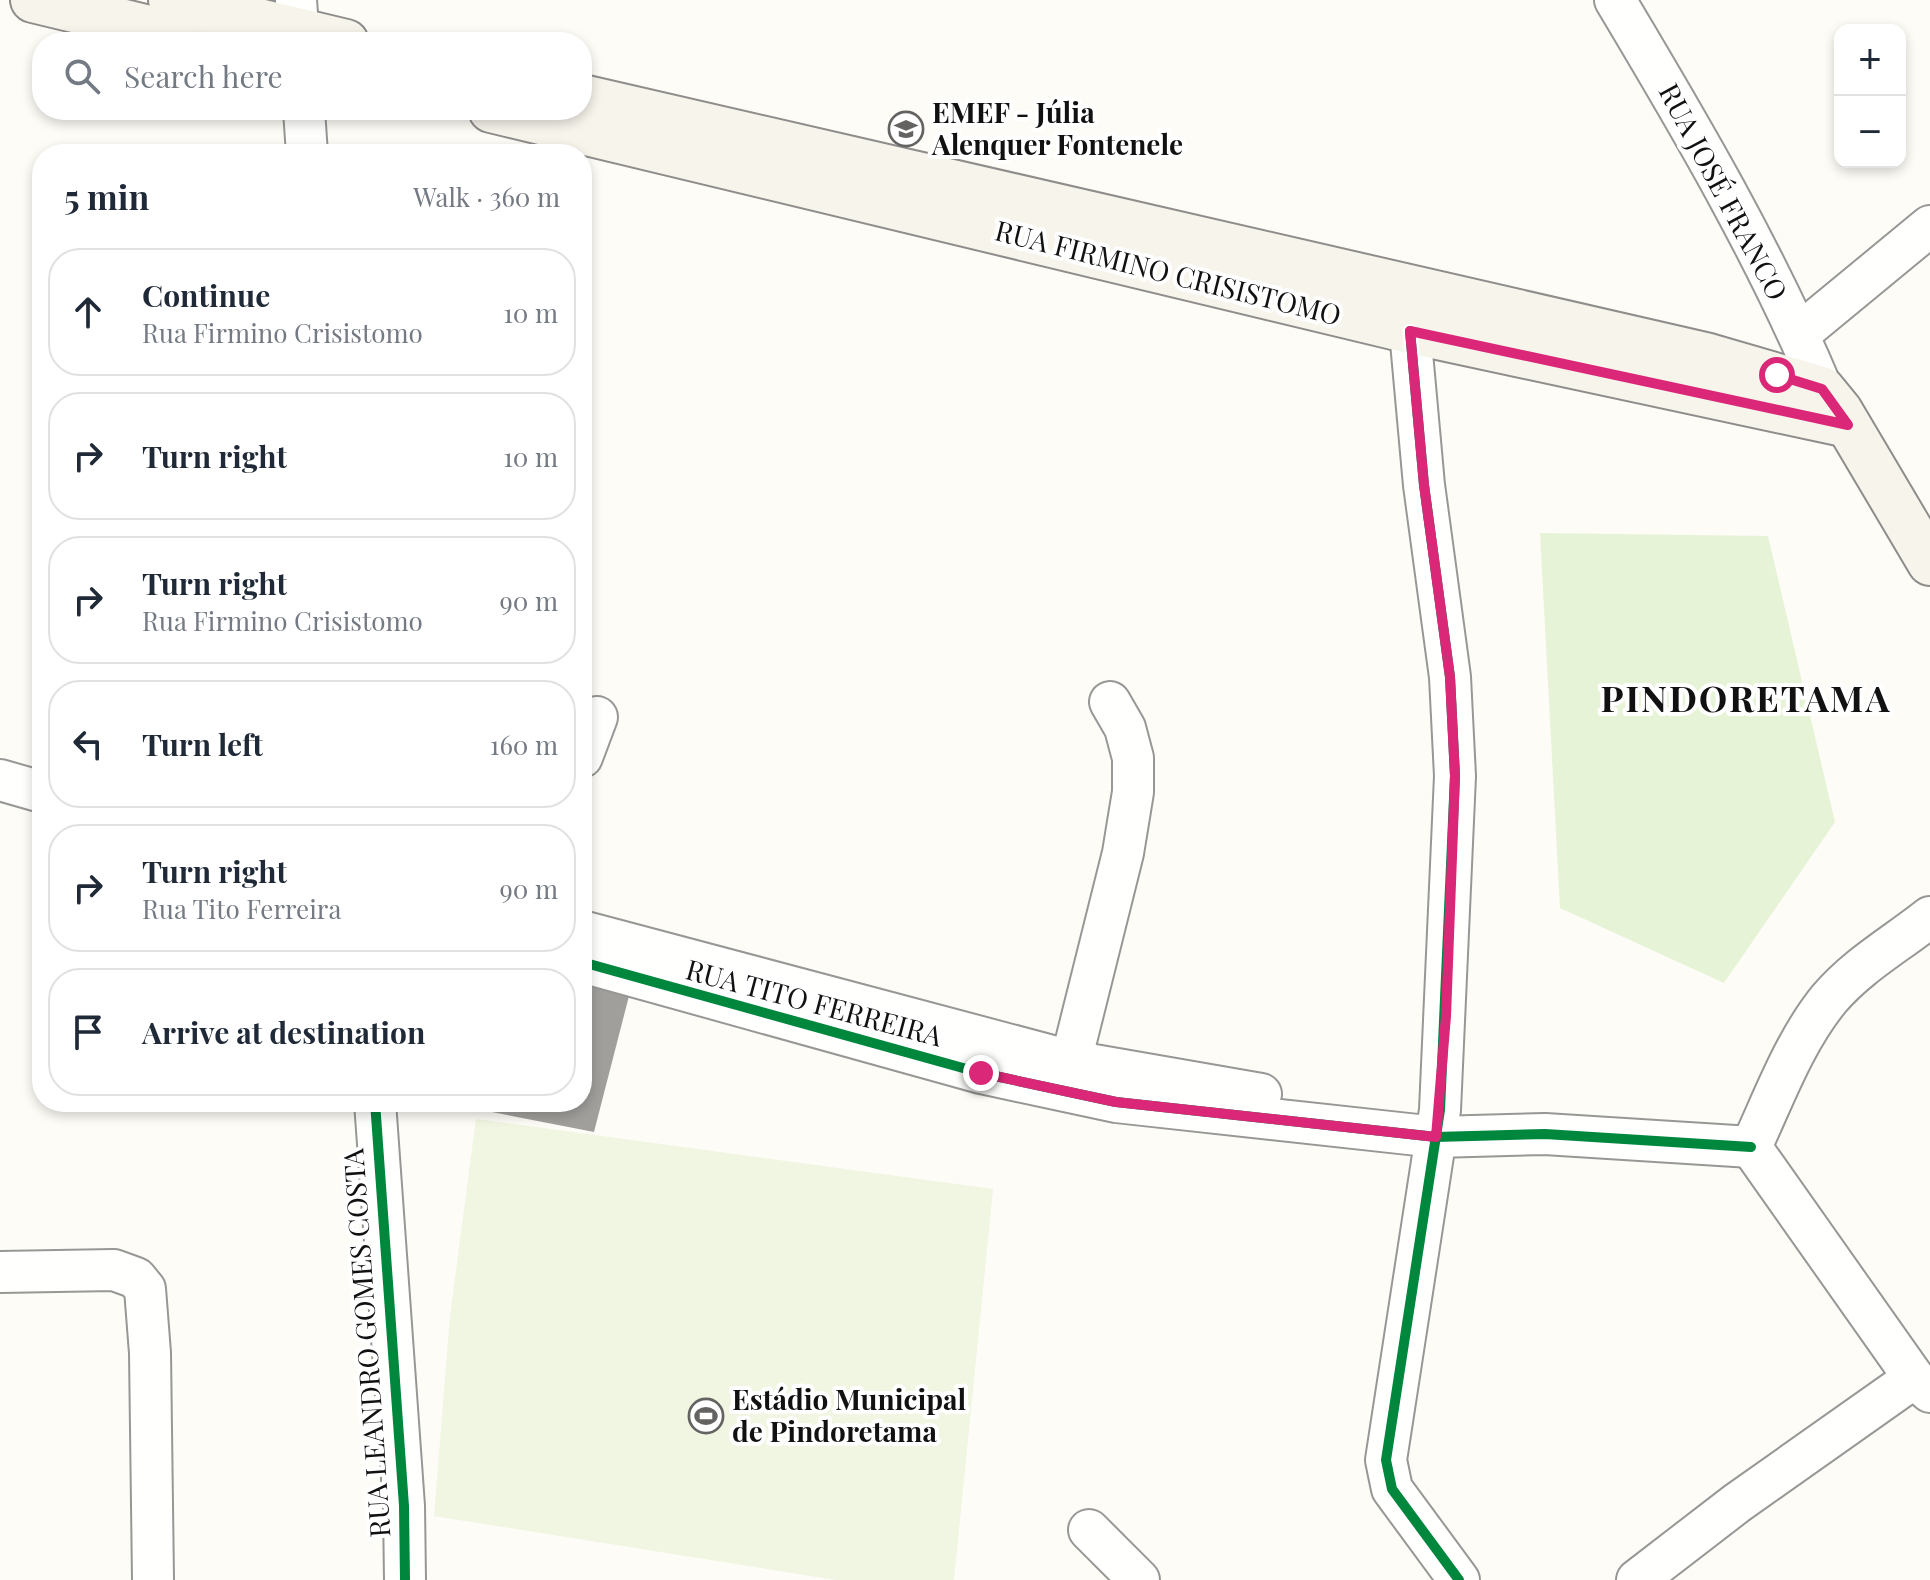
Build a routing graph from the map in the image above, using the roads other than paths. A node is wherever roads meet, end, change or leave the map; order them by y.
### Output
1 (33, 0) edge
2 (171, 0) edge
3 (1616, 0) edge
4 (297, 24) edge
5 (166, 32) edge
6 (319, 32) edge
7 (592, 99) edge
8 (305, 120) edge
9 (533, 120) edge
10 (306, 144) edge
11 (1930, 226) edge
12 (1410, 331) junction
13 (1799, 334) junction
14 (1822, 389) junction
15 (1848, 425) junction
16 (1930, 563) edge
17 (1110, 702) dead end
18 (597, 717) dead end
19 (592, 730) edge
20 (0, 780) edge
21 (32, 789) edge
22 (1930, 917) edge
23 (592, 934) edge
24 (592, 965) edge
25 (1071, 1061) junction
26 (376, 1112) edge
27 (1438, 1124) junction
28 (1751, 1147) junction
29 (0, 1272) edge
30 (1922, 1385) edge
31 (1089, 1530) dead end
32 (153, 1580) edge
33 (405, 1580) edge
34 (1139, 1580) edge
35 (1459, 1580) edge
36 (1637, 1580) edge

1 - 5 main road
2 - 4 main road
3 - 13 street, RUA JOSÉ FRANCO
4 - 6 main road
7 - 14 main road, RUA FIRMINO CRISISTOMO
8 - 10 street
9 - 12 main road, RUA FIRMINO CRISISTOMO
11 - 13 street
12 - 15 main road, RUA FIRMINO CRISISTOMO
12 - 27 street
13 - 14 street, RUA JOSÉ FRANCO
14 - 15 main road
15 - 16 main road
17 - 25 street
18 - 19 street
20 - 21 street
22 - 28 street
23 - 25 street, RUA TITO FERREIRA
24 - 27 street, RUA TITO FERREIRA
25 - 27 street, RUA TITO FERREIRA
26 - 33 street, RUA LEANDRO GOMES COSTA
27 - 28 street, RUA TITO FERREIRA
27 - 35 street
28 - 30 street
29 - 32 street
30 - 36 street
31 - 34 street

